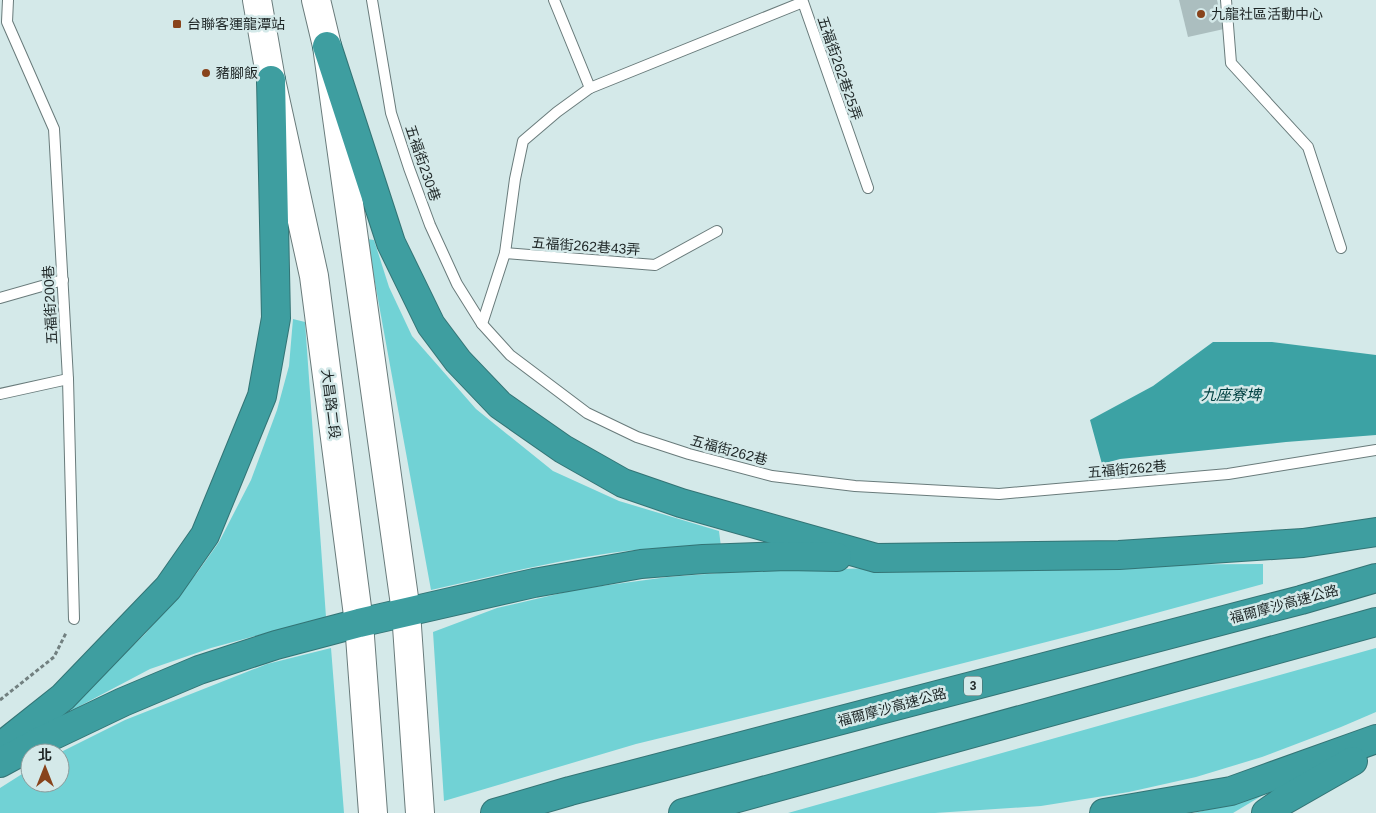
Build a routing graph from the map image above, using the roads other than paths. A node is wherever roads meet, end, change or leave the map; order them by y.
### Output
1 (8, 0) edge
2 (257, 0) edge
3 (316, 0) edge
4 (372, 0) edge
5 (554, 0) edge
6 (1226, 0) edge
7 (4, 19) edge
8 (327, 46) junction
9 (271, 80) junction
10 (590, 88) junction
11 (868, 188) dead end
12 (717, 231) dead end
13 (1341, 248) dead end
14 (505, 253) junction
15 (63, 280) junction
16 (0, 298) edge
17 (482, 324) junction
18 (68, 379) junction
19 (0, 394) edge
20 (1376, 450) edge
21 (1376, 532) edge
22 (876, 558) junction
23 (1376, 578) edge
24 (406, 612) junction
25 (74, 619) road end
26 (1376, 622) edge
27 (359, 623) junction
28 (1376, 739) edge
29 (0, 747) edge
30 (1376, 747) edge
31 (0, 763) edge
32 (373, 813) edge
33 (420, 813) edge
34 (495, 813) edge
35 (683, 813) edge
36 (1104, 813) edge
37 (1266, 813) edge

1 - 7 lane, 五福街200巷
2 - 9 main road, 大昌路二段
3 - 8 main road
4 - 17 lane, 五福街230巷
5 - 10 lane
6 - 13 lane
7 - 15 lane, 五福街200巷
8 - 22 highway
8 - 24 main road
9 - 27 main road, 大昌路二段
9 - 29 highway
10 - 11 lane, 五福街262巷25弄
10 - 14 lane
12 - 14 lane, 五福街262巷43弄
14 - 17 lane
15 - 16 lane
15 - 18 lane, 五福街200巷
17 - 20 lane, 五福街262巷
18 - 19 lane
18 - 25 lane, 五福街200巷
21 - 22 highway
22 - 24 highway
23 - 34 highway, 福爾摩沙高速公路 / 3
24 - 27 highway
24 - 33 main road
26 - 35 highway
27 - 31 highway
27 - 32 main road, 大昌路二段
28 - 36 highway
30 - 37 highway

